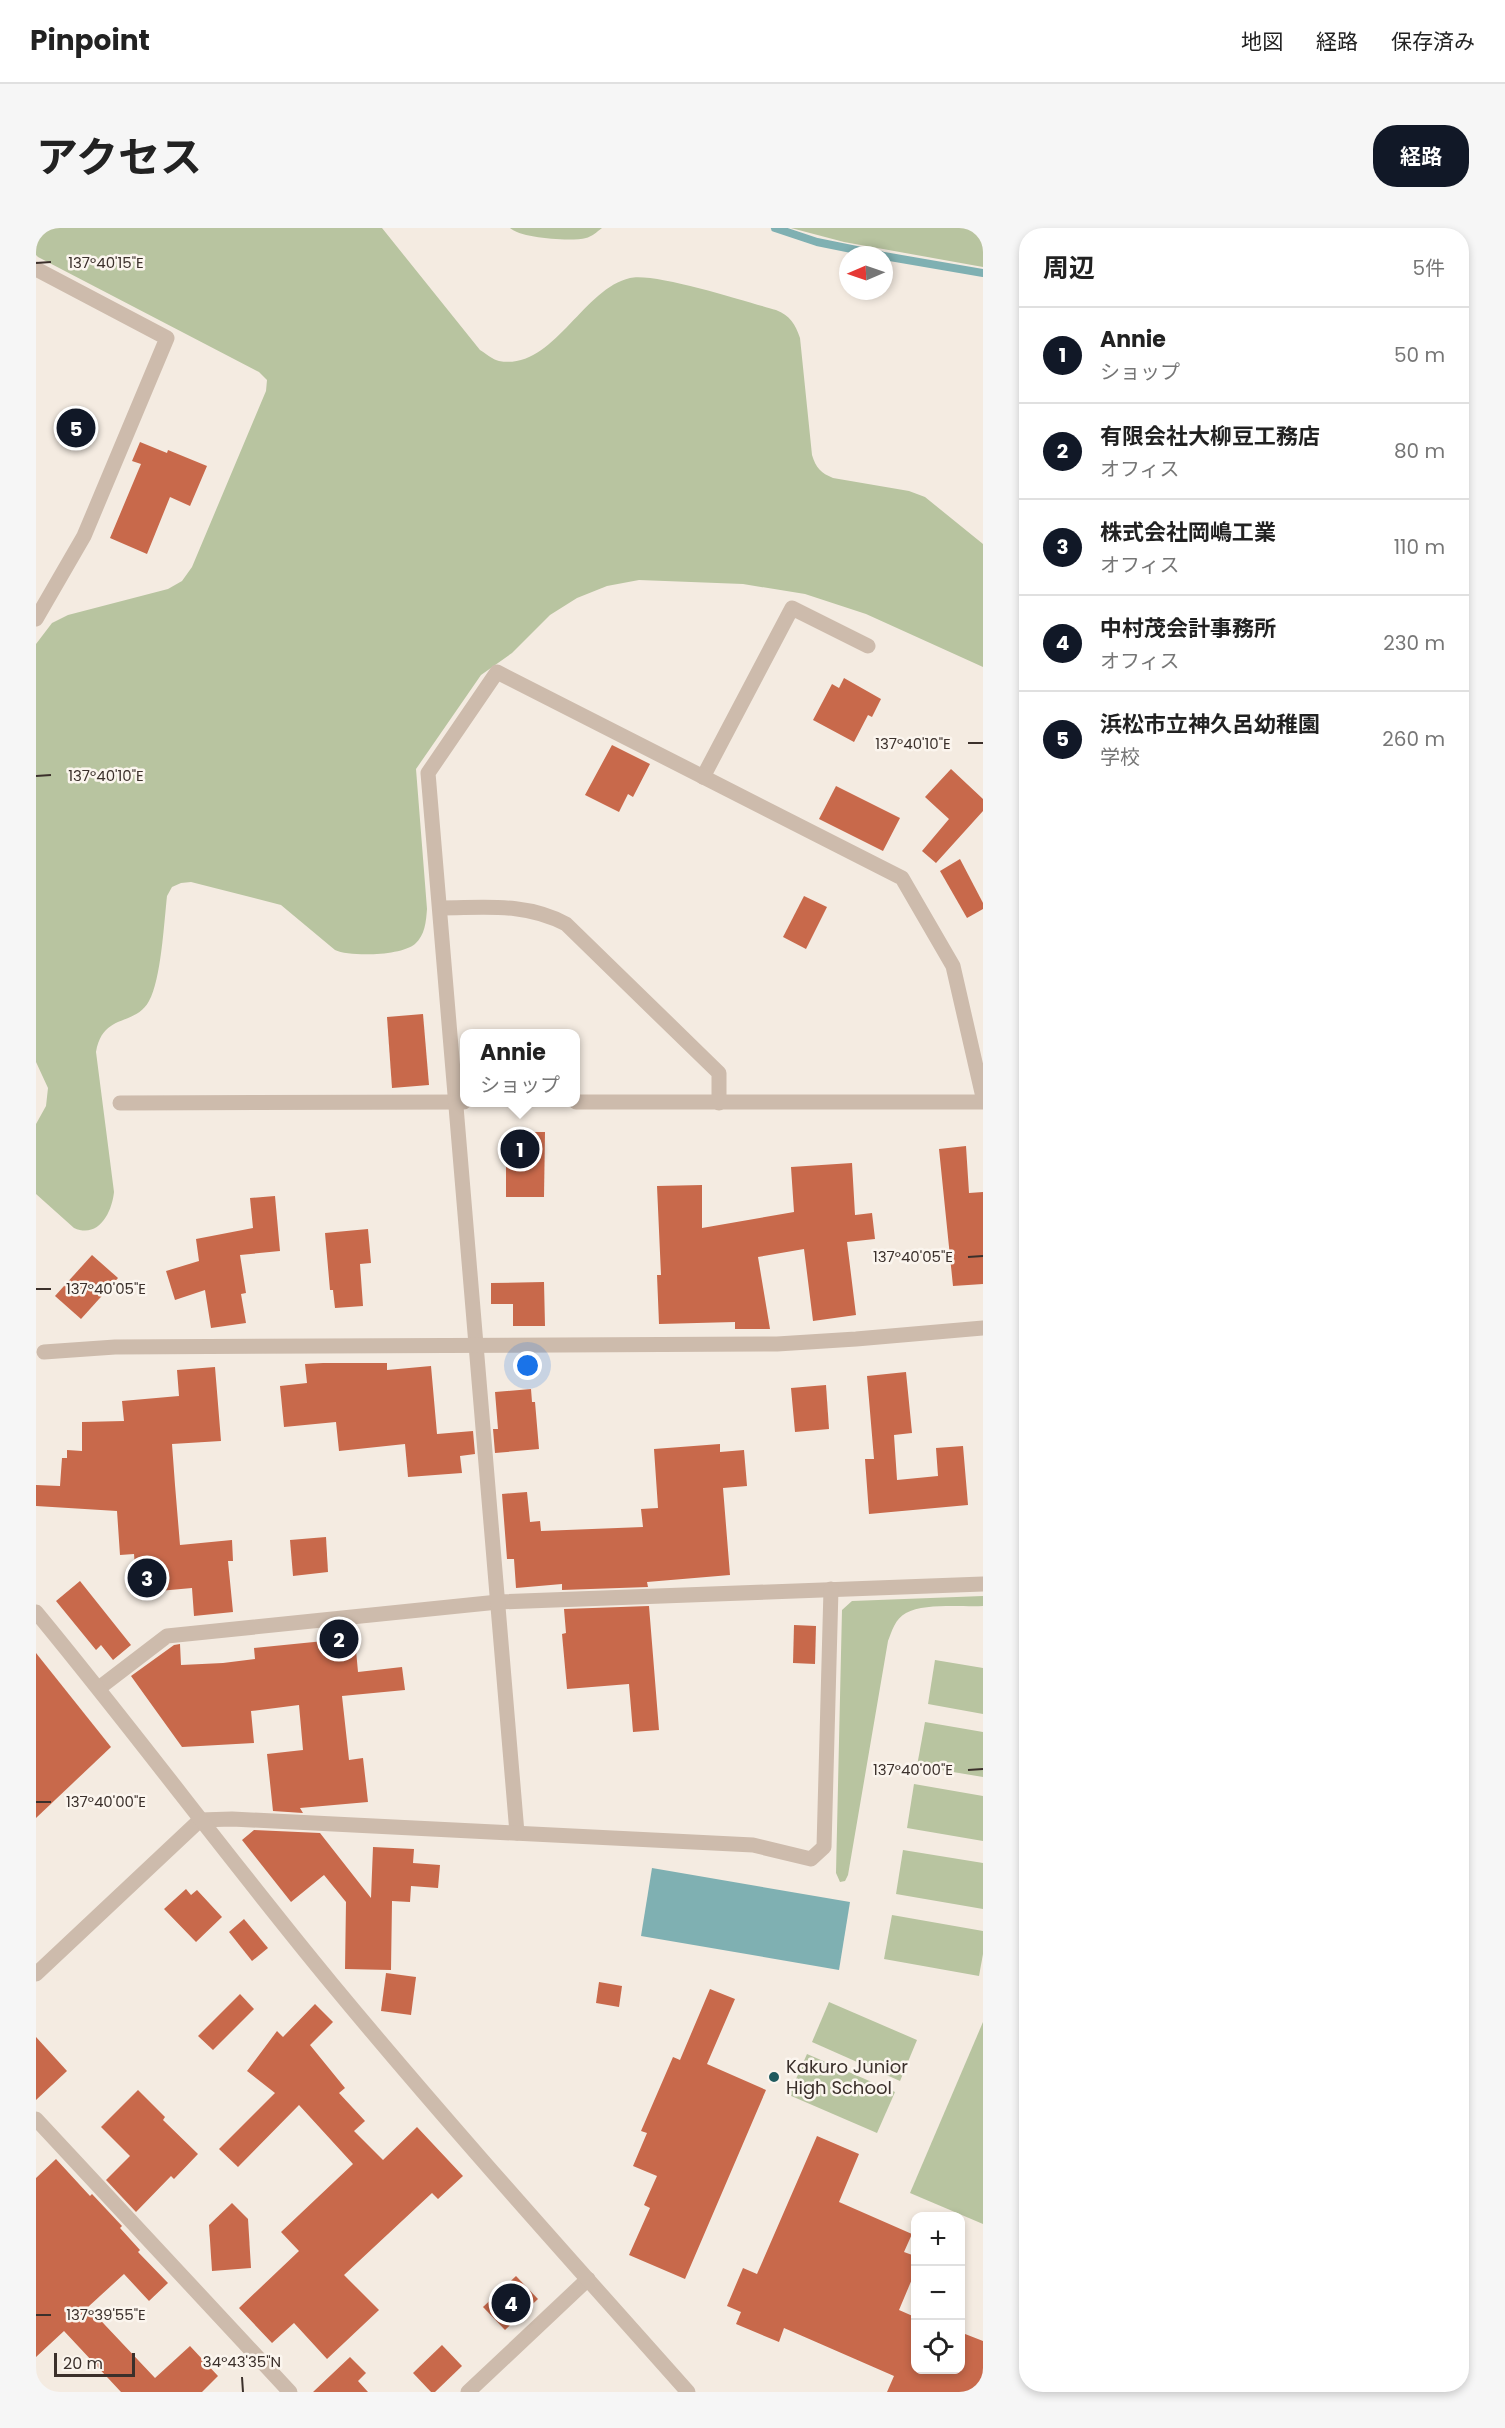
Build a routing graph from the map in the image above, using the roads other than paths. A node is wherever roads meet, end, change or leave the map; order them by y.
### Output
1 (36, 269) edge
2 (36, 619) edge
3 (868, 646) dead end
4 (702, 777) junction
5 (440, 908) junction
6 (983, 1097) edge
7 (460, 1102) edge
8 (580, 1102) edge
9 (719, 1102) junction
10 (983, 1102) edge
11 (120, 1103) dead end
12 (460, 1107) edge
13 (983, 1328) edge
14 (476, 1345) junction
15 (39, 1351) edge
16 (983, 1584) edge
17 (831, 1589) junction
18 (498, 1602) junction
19 (36, 1612) edge
20 (99, 1688) junction
21 (200, 1820) junction
22 (517, 1833) junction
23 (36, 1974) edge
24 (36, 2119) edge
25 (588, 2279) junction
26 (290, 2392) edge
27 (468, 2392) edge
28 (688, 2392) edge

1 - 2 street
3 - 4 street
4 - 5 street
4 - 6 street
5 - 7 street
5 - 9 street
7 - 11 street
8 - 9 street
9 - 10 street
12 - 14 street
13 - 14 street
14 - 15 street
14 - 18 street
16 - 17 street
17 - 18 street
17 - 22 street
18 - 20 street
18 - 22 street
19 - 20 street
20 - 21 street
21 - 22 street
21 - 23 street
21 - 25 street
24 - 26 street
25 - 27 street
25 - 28 street

